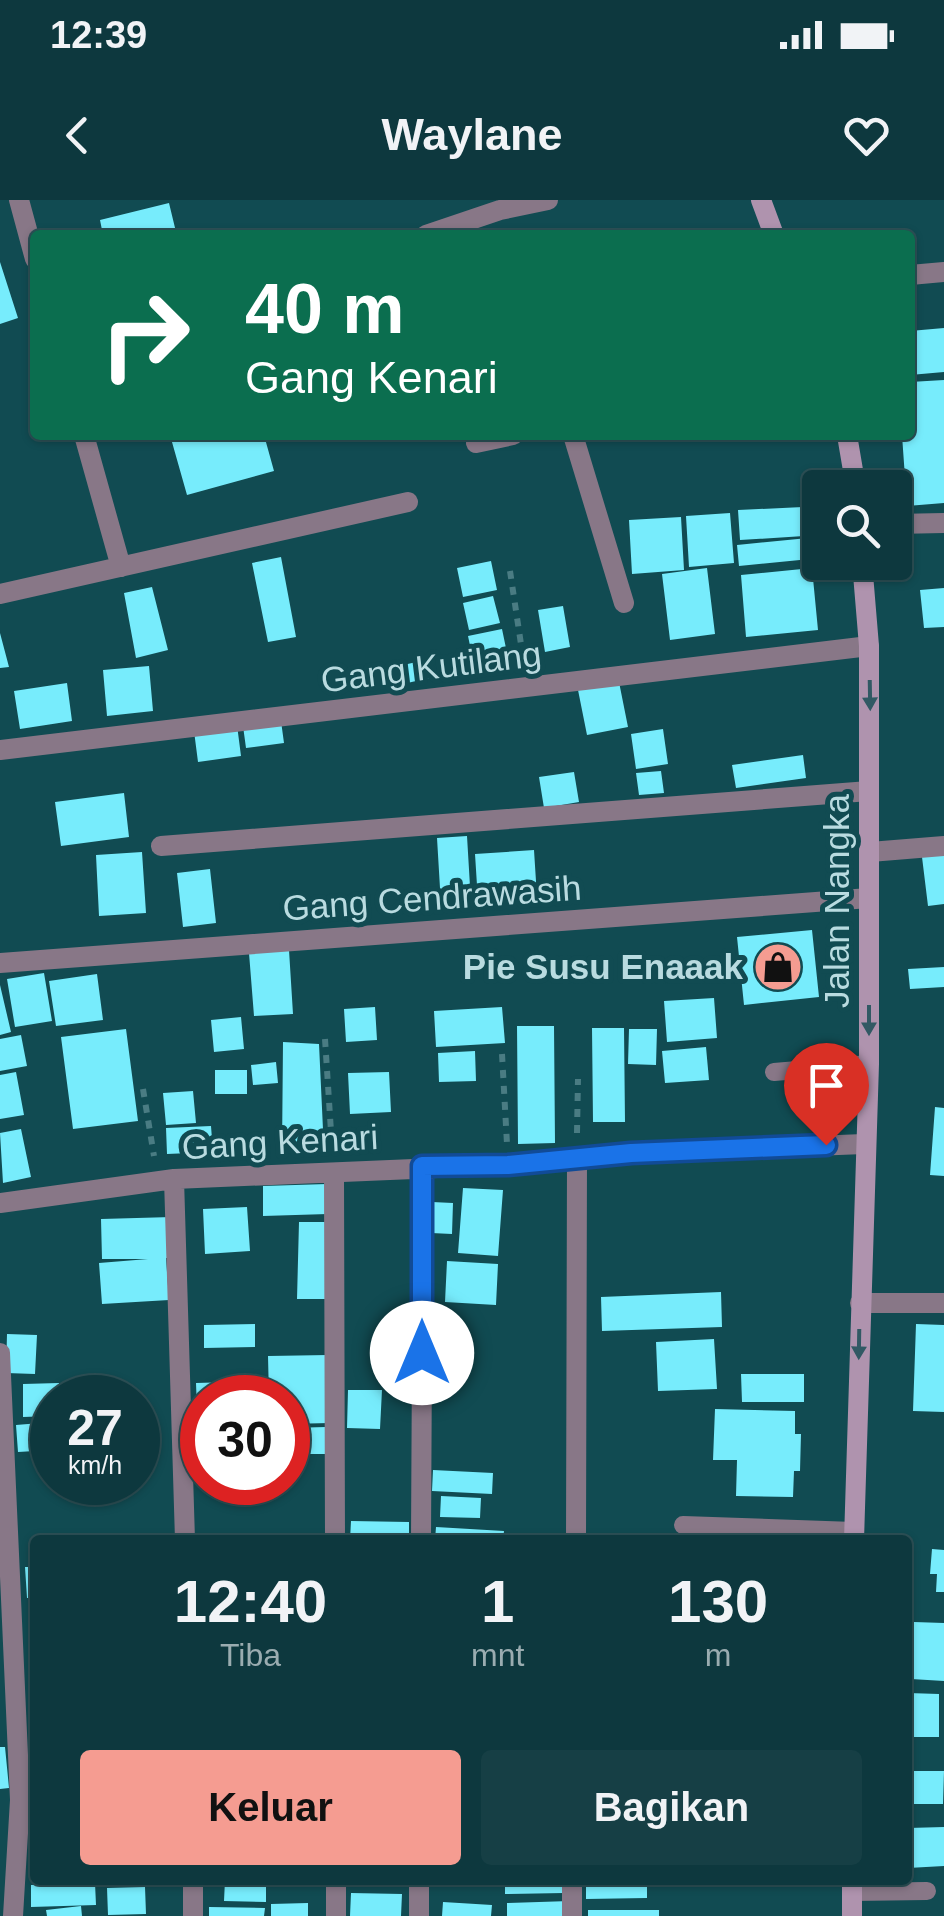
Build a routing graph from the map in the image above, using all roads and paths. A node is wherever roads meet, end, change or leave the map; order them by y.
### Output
1 (19, 200) edge
2 (548, 200) edge
3 (761, 200) edge
4 (441, 230) edge
5 (772, 230) edge
6 (30, 240) edge
7 (944, 272) edge
8 (915, 275) edge
9 (85, 440) edge
10 (490, 440) edge
11 (575, 440) edge
12 (849, 440) edge
13 (476, 443) dead end
14 (853, 470) edge
15 (408, 502) dead end
16 (944, 523) edge
17 (912, 524) edge
18 (120, 567) junction
19 (510, 571) dead end
20 (864, 580) edge
21 (0, 594) edge
22 (624, 603) dead end
23 (869, 646) junction
24 (528, 688) junction
25 (0, 750) edge
26 (869, 791) junction
27 (160, 846) dead end
28 (944, 846) edge
29 (870, 852) junction
30 (870, 898) junction
31 (0, 963) edge
32 (324, 1039) dead end
33 (502, 1054) dead end
34 (869, 1064) junction
35 (774, 1072) dead end
36 (578, 1079) dead end
37 (143, 1088) dead end
38 (864, 1144) junction
39 (577, 1160) junction
40 (508, 1165) junction
41 (422, 1166) junction
42 (334, 1174) junction
43 (166, 1180) junction
44 (0, 1203) edge
45 (944, 1303) edge
46 (860, 1304) junction
47 (0, 1353) edge
48 (684, 1525) dead end
49 (184, 1535) edge
50 (335, 1535) edge
51 (421, 1535) edge
52 (576, 1535) edge
53 (854, 1535) edge
54 (193, 1885) edge
55 (336, 1885) edge
56 (419, 1885) edge
57 (572, 1885) edge
58 (852, 1886) edge
59 (927, 1891) dead end
60 (13, 1916) edge
61 (193, 1916) edge
62 (336, 1916) edge
63 (419, 1916) edge
64 (572, 1916) edge
65 (852, 1916) edge

1 - 6 street
2 - 4 street
3 - 5 main road
7 - 8 street
9 - 18 street
10 - 13 street
11 - 22 street
12 - 14 main road
15 - 18 street
16 - 17 street
18 - 21 street
19 - 24 path
20 - 23 main road, Jalan Nangka
23 - 24 street, Gang Kutilang
23 -> 26 main road, Jalan Nangka
24 - 25 street, Gang Kutilang
26 - 27 street
26 - 29 main road, Jalan Nangka
28 - 29 street
29 - 30 main road, Jalan Nangka
30 - 31 street, Gang Cendrawasih
30 -> 34 main road, Jalan Nangka
32 - 42 path
33 - 40 path
34 - 35 lane
34 - 38 main road, Jalan Nangka
36 - 39 path
37 - 43 path
38 - 39 street, Gang Kenari
38 - 46 main road, Jalan Nangka
39 - 40 street, Gang Kenari
39 - 52 street
40 - 41 street, Gang Kenari
41 - 42 street, Gang Kenari
41 - 51 street
42 - 43 street, Gang Kenari
42 - 50 street
43 - 44 street, Gang Kenari
43 - 49 street
45 - 46 street
46 -> 53 main road, Jalan Nangka
47 - 60 street
48 - 53 lane
54 - 61 street
55 - 62 street
56 - 63 street
57 - 64 street
58 - 59 lane
58 - 65 main road

